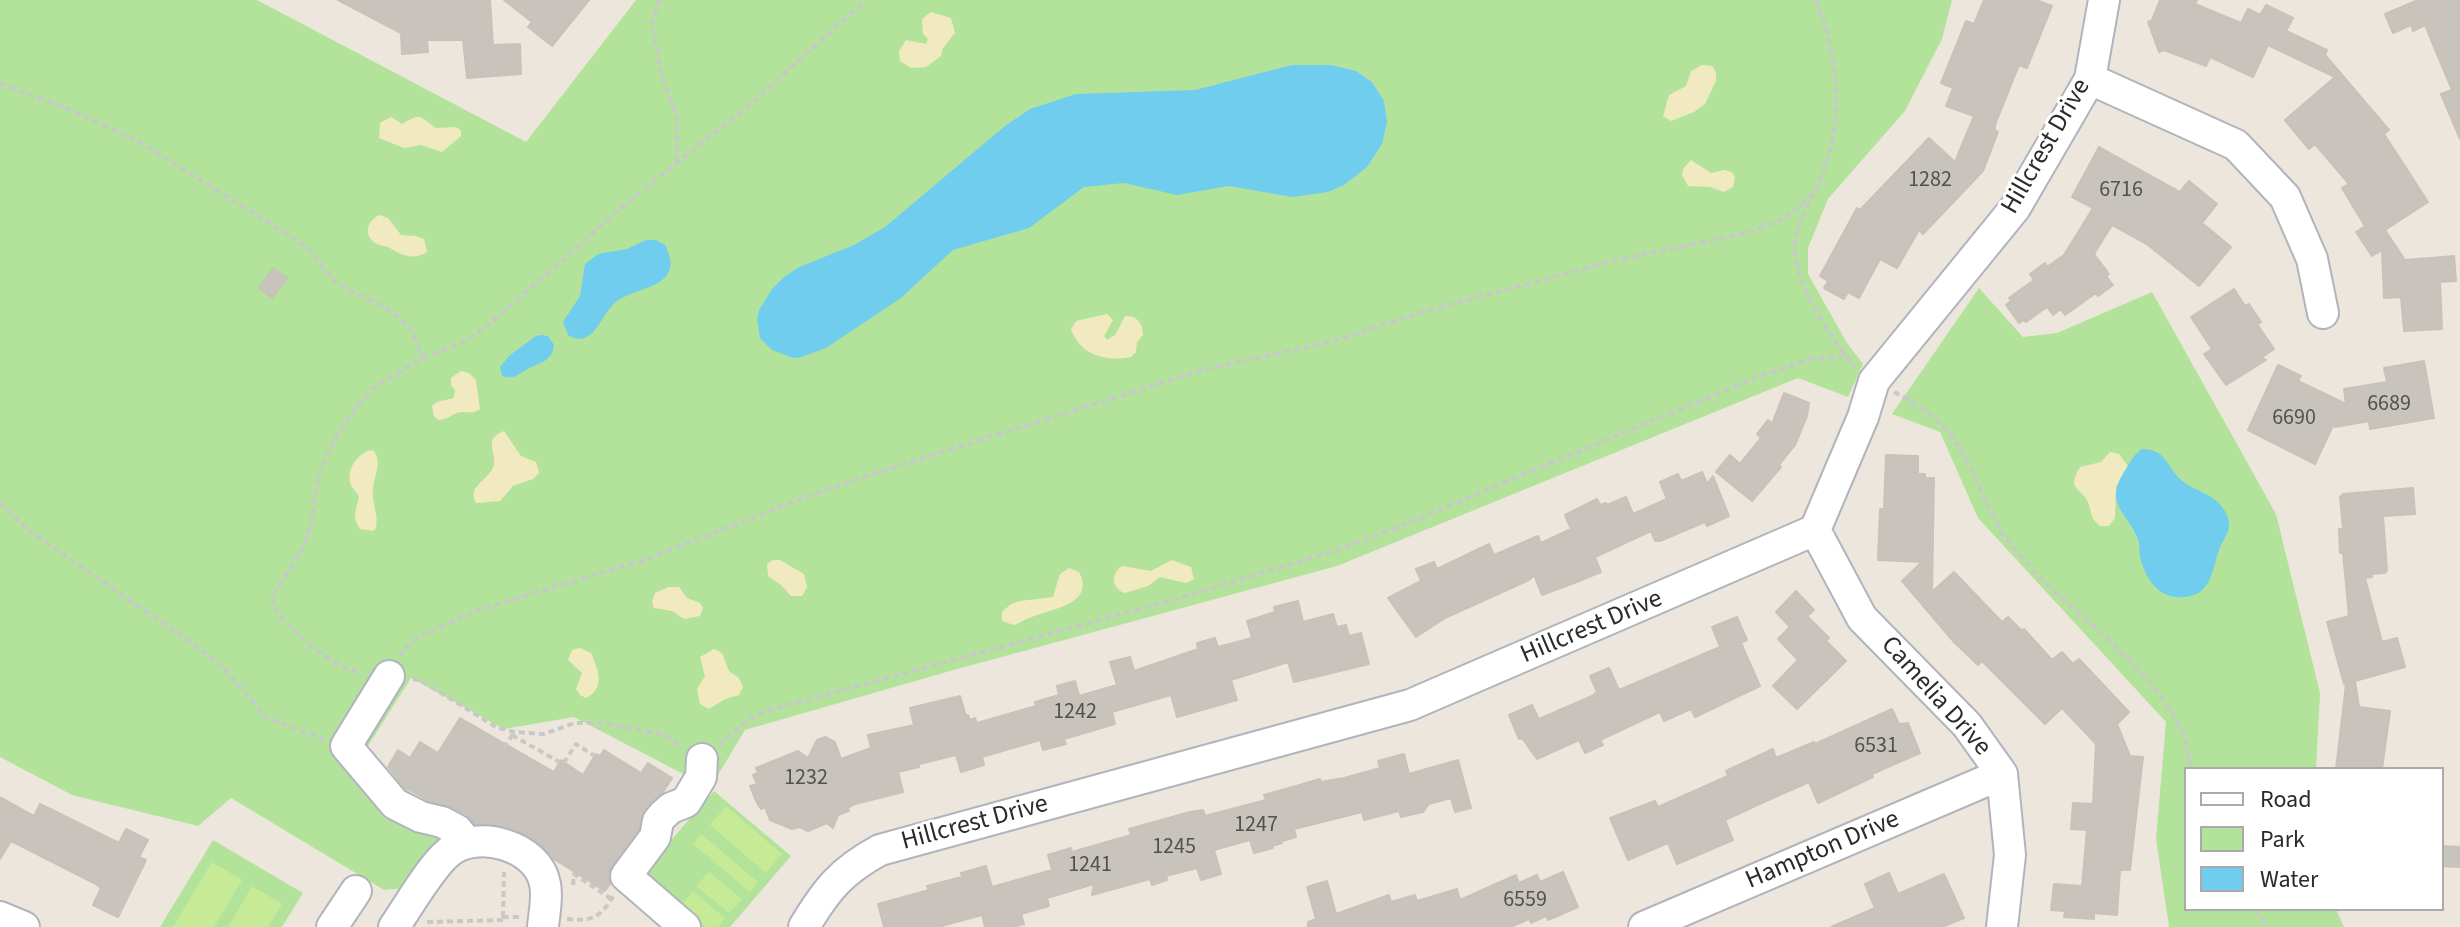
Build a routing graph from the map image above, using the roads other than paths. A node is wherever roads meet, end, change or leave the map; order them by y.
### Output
1 (2104, 0) edge
2 (2090, 79) junction
3 (2323, 313) dead end
4 (1815, 530) junction
5 (389, 676) road end
6 (702, 759) road end
7 (2002, 774) junction
8 (467, 842) junction
9 (356, 891) dead end
10 (0, 917) edge
11 (24, 927) edge
12 (332, 927) edge
13 (394, 927) edge
14 (543, 927) edge
15 (685, 927) edge
16 (804, 927) edge
17 (1644, 927) edge
18 (2002, 927) edge

1 - 2 street, Hillcrest Drive
2 - 3 street
2 - 4 street, Hillcrest Drive
4 - 7 street, Camelia Drive
4 - 16 street, Hillcrest Drive
5 - 8 street
6 - 15 street
7 - 17 street, Hampton Drive
7 - 18 street, Camelia Drive
8 - 13 street
8 - 14 street
9 - 12 street
10 - 11 street

